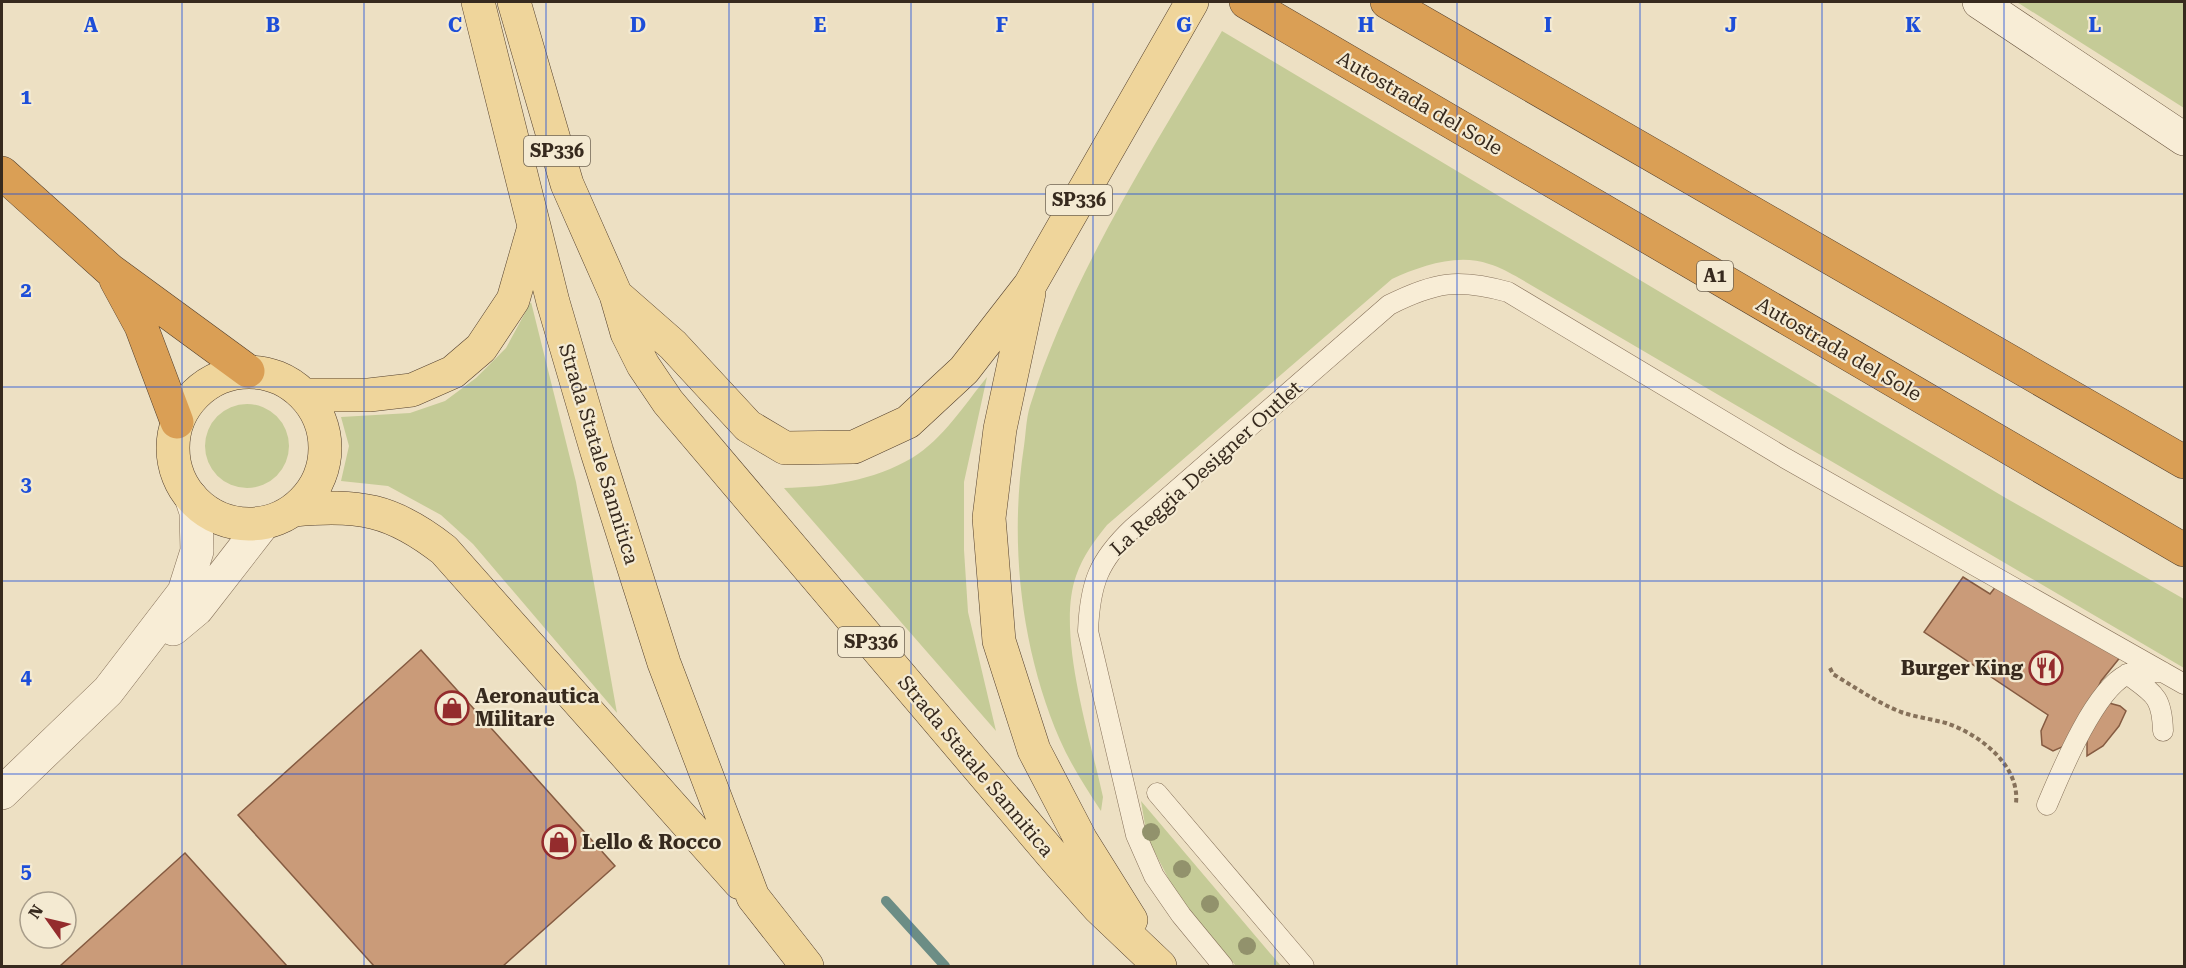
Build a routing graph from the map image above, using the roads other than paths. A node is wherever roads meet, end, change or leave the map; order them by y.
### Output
1 (478, 2) edge
2 (514, 2) edge
3 (1192, 2) edge
4 (1246, 2) edge
5 (1387, 2) edge
6 (1979, 2) edge
7 (2184, 139) edge
8 (2, 173) edge
9 (535, 222) junction
10 (111, 270) junction
11 (1030, 285) junction
12 (616, 295) junction
13 (248, 371) junction
14 (305, 395) junction
15 (177, 422) junction
16 (2184, 462) edge
17 (190, 497) junction
18 (294, 510) junction
19 (263, 524) junction
20 (2184, 550) edge
21 (130, 664) junction
22 (2164, 672) junction
23 (2127, 674) junction
24 (2184, 684) edge
25 (2163, 731) dead end
26 (2, 793) edge
27 (1157, 794) dead end
28 (2047, 805) dead end
29 (753, 897) junction
30 (807, 966) edge
31 (1160, 966) edge
32 (1222, 966) edge
33 (1304, 966) edge

1 - 9 main road, Strada Statale Sannitica / SP336
2 - 12 main road, Strada Statale Sannitica / SP336
3 - 11 main road, Strada Statale Sannitica / SP336
4 - 20 highway, Autostrada del Sole / A1
5 - 16 highway
6 - 7 street
8 - 10 highway
9 - 14 main road
9 - 29 main road, Strada Statale Sannitica / SP336
10 - 13 highway
10 - 15 highway
11 - 12 main road, Strada Statale Sannitica / SP336
11 - 31 main road, Strada Statale Sannitica / SP336
12 - 31 main road, Strada Statale Sannitica / SP336
13 - 14 main road
13 - 15 main road
14 - 18 main road
15 - 17 main road
17 - 19 main road
17 - 21 street
18 - 19 main road
18 - 29 main road, Strada Statale Sannitica
19 - 21 street
21 - 26 street
22 - 23 lane
22 - 24 lane, La Reggia Designer Outlet
22 - 32 lane, La Reggia Designer Outlet
23 - 25 lane
23 - 28 lane
27 - 33 lane
29 - 30 main road, Strada Statale Sannitica / SP336

